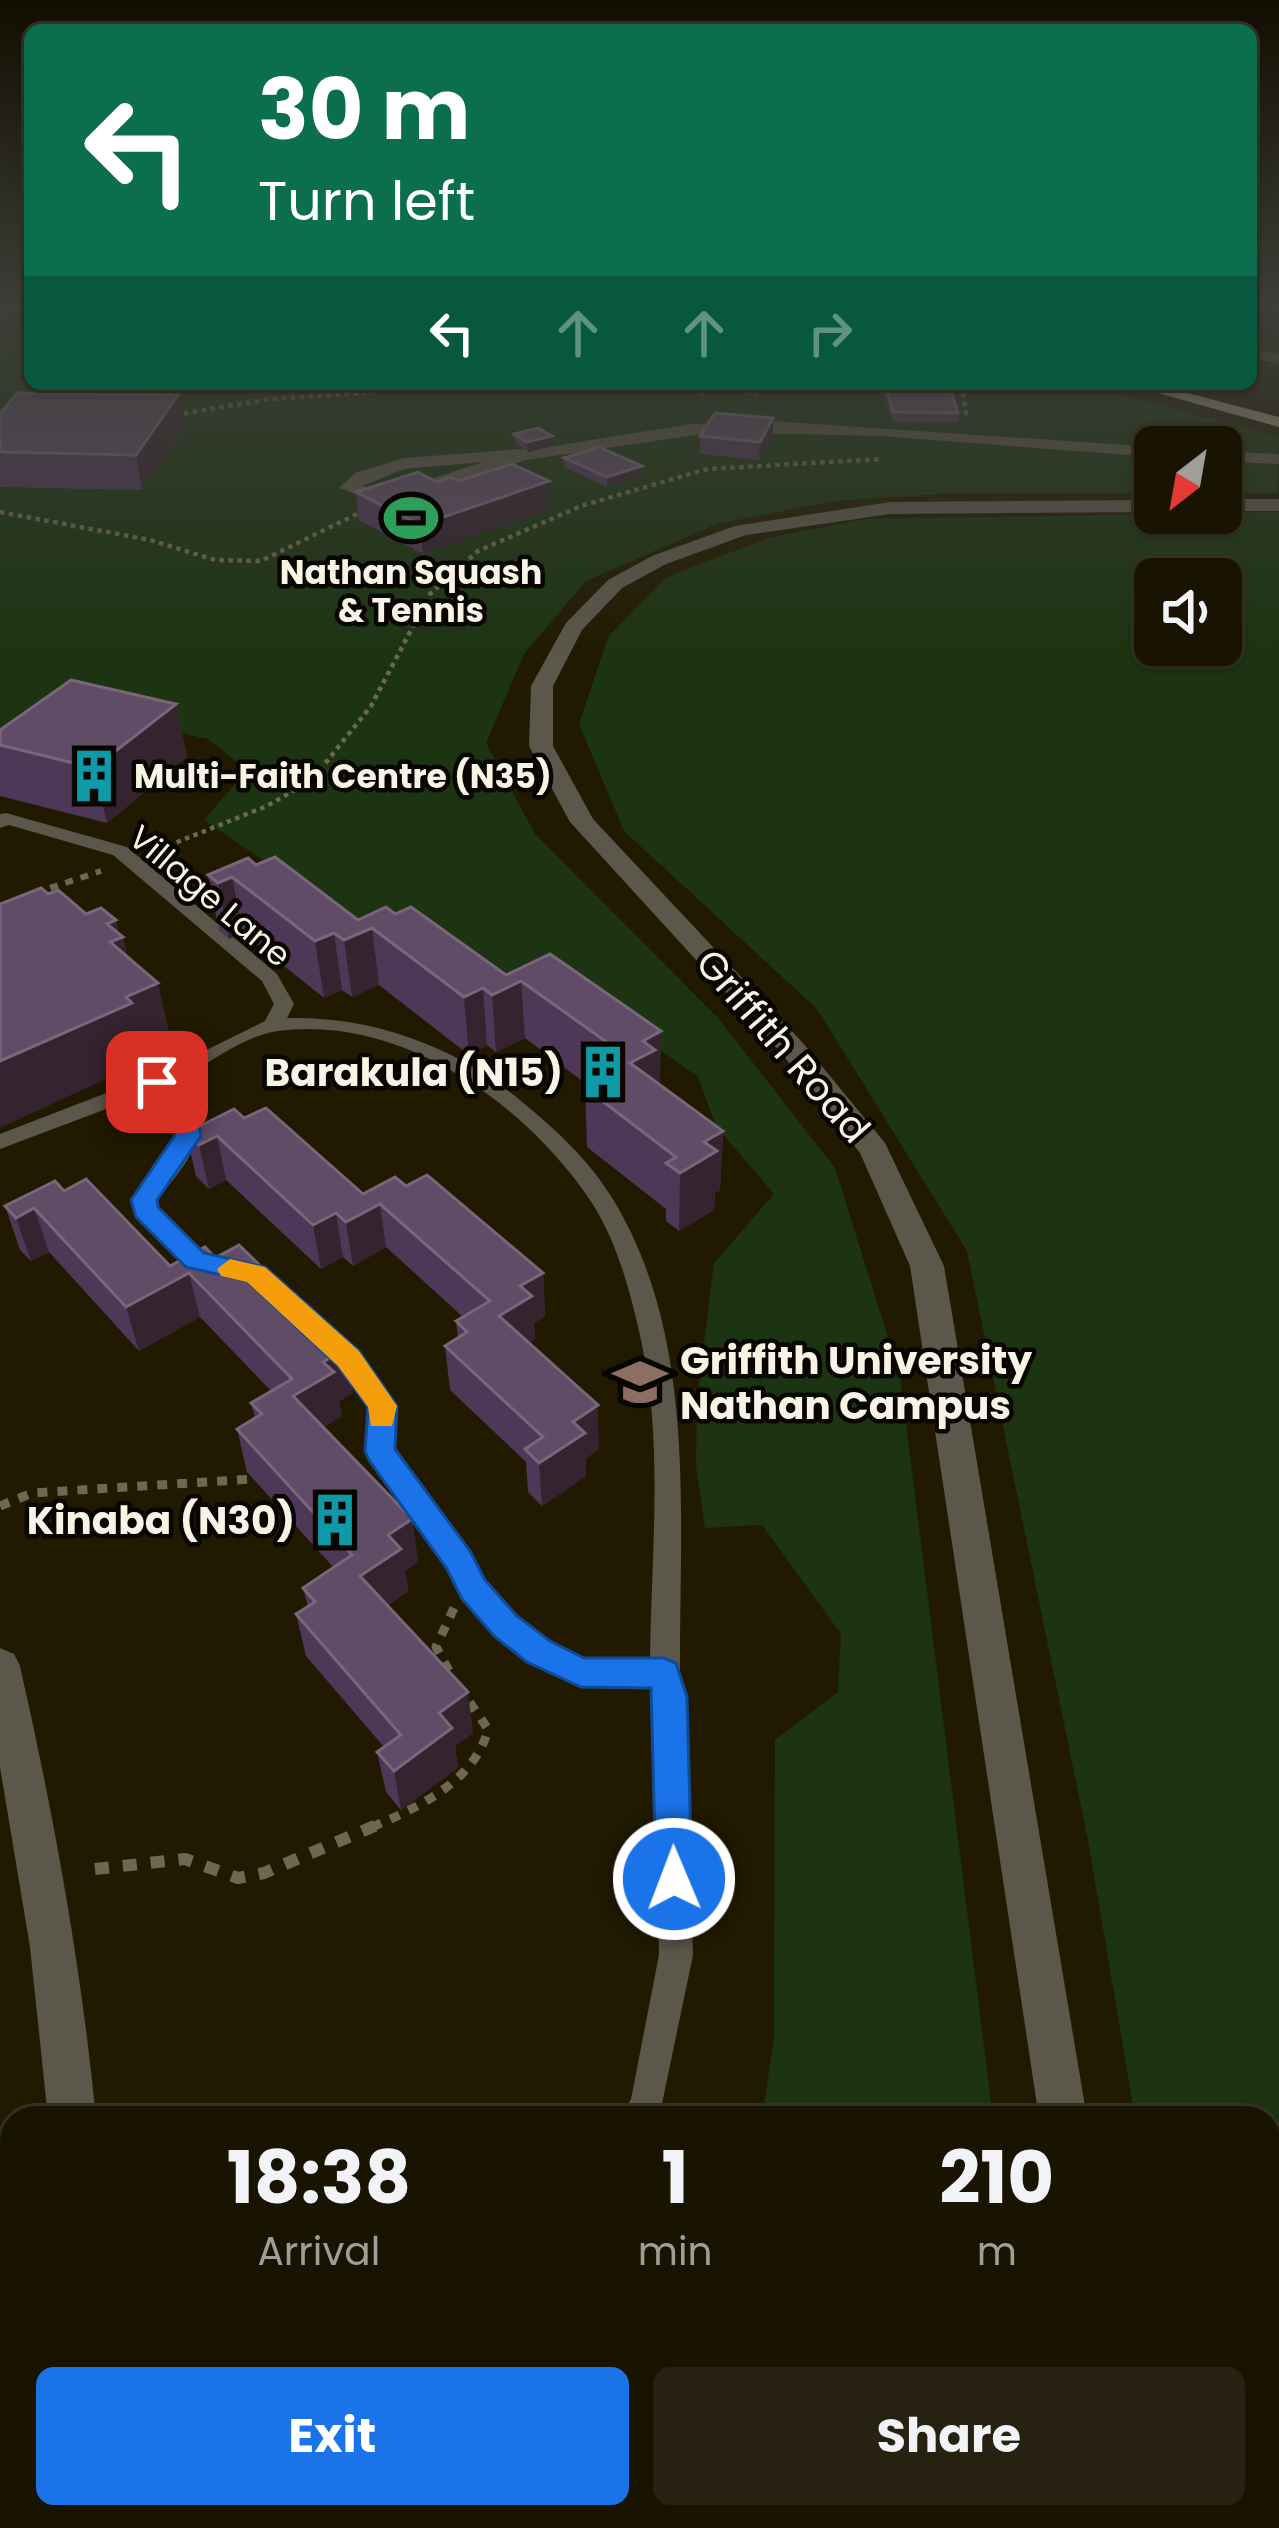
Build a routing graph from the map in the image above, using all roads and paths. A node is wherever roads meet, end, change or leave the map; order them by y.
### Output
1 (1134, 450) edge
2 (524, 455) junction
3 (1242, 457) edge
4 (1279, 460) edge
5 (383, 498) junction
6 (1134, 506) edge
7 (1242, 506) edge
8 (1279, 506) edge
9 (0, 512) edge
10 (371, 706) dead end
11 (2, 818) edge
12 (203, 832) dead end
13 (273, 1025) junction
14 (157, 1082) junction
15 (0, 1142) edge
16 (255, 1274) edge
17 (300, 1313) edge
18 (253, 1479) edge
19 (0, 1506) edge
20 (474, 1590) junction
21 (0, 1666) edge
22 (664, 1673) junction
23 (94, 1869) dead end
24 (71, 2106) edge
25 (646, 2106) edge
26 (1061, 2106) edge

1 - 2 street
2 - 5 street
2 - 5 street
3 - 4 street
5 - 9 path
6 - 26 street, Griffith Road
7 - 8 street
10 - 12 path
11 - 13 lane, Village Lane
13 - 14 lane
13 - 22 lane
14 - 15 lane
14 - 16 lane
17 - 20 lane
18 - 19 path
20 - 22 lane
20 - 23 path
21 - 24 street
22 - 25 lane

